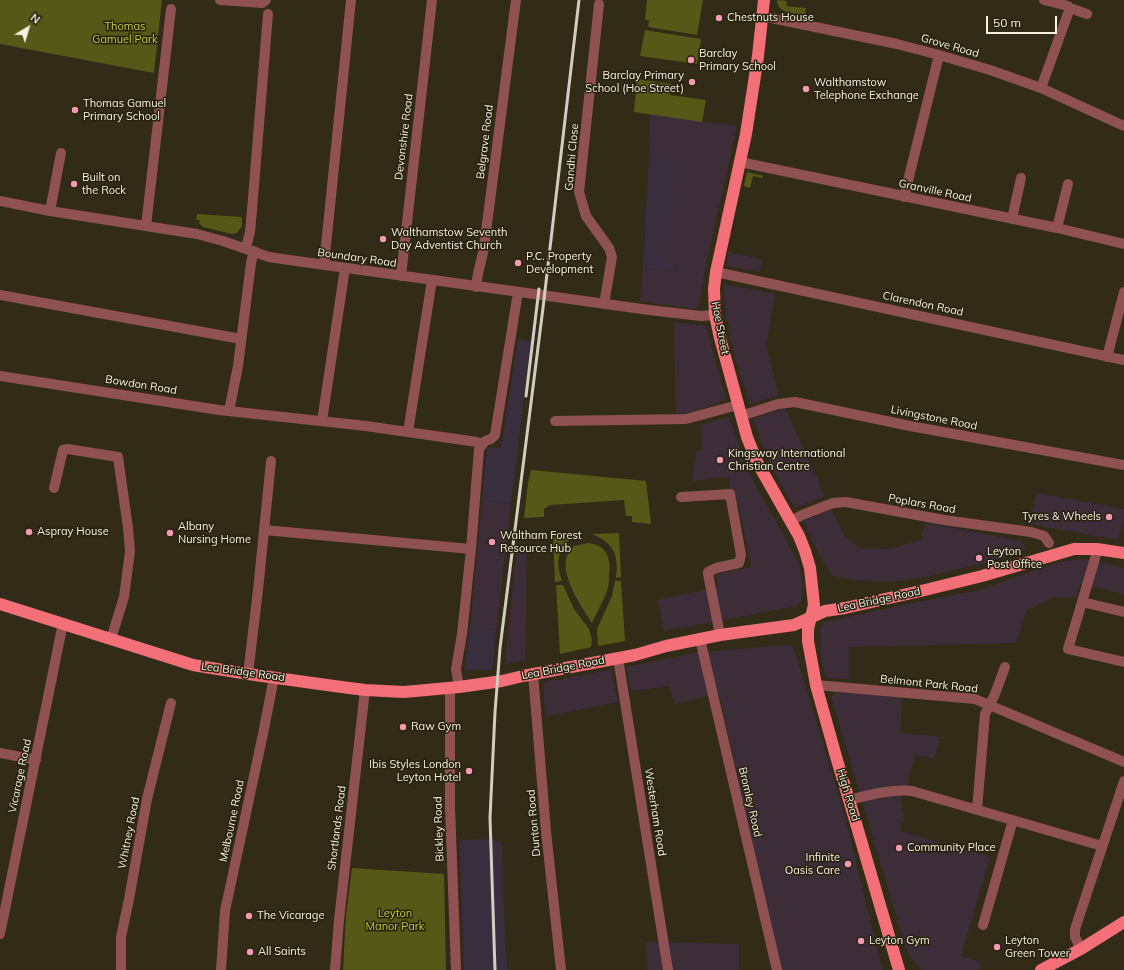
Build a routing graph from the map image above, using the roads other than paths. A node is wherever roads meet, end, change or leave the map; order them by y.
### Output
1 (220, 0) edge
2 (352, 0) edge
3 (432, 0) edge
4 (516, 0) edge
5 (764, 0) edge
6 (1044, 0) edge
7 (265, 1) edge
8 (599, 4) dead end
9 (1070, 8) junction
10 (171, 9) dead end
11 (268, 14) dead end
12 (1087, 14) dead end
13 (762, 16) junction
14 (939, 55) junction
15 (1041, 88) junction
16 (1124, 126) edge
17 (61, 153) dead end
18 (740, 162) junction
19 (1021, 178) dead end
20 (1068, 184) dead end
21 (904, 196) junction
22 (0, 201) edge
23 (50, 211) junction
24 (1012, 219) junction
25 (146, 226) junction
26 (1057, 228) junction
27 (1124, 244) edge
28 (250, 250) junction
29 (324, 265) junction
30 (345, 268) junction
31 (716, 272) junction
32 (401, 276) junction
33 (432, 280) junction
34 (476, 286) junction
35 (518, 292) junction
36 (1124, 292) edge
37 (0, 295) edge
38 (604, 304) junction
39 (715, 315) junction
40 (241, 339) junction
41 (1107, 357) junction
42 (1124, 360) edge
43 (0, 376) edge
44 (229, 411) junction
45 (739, 411) junction
46 (322, 421) junction
47 (555, 421) dead end
48 (408, 432) junction
49 (481, 444) junction
50 (271, 461) dead end
51 (1124, 465) edge
52 (54, 488) dead end
53 (681, 497) dead end
54 (791, 521) junction
55 (264, 530) junction
56 (1048, 543) dead end
57 (1097, 548) junction
58 (471, 549) junction
59 (1124, 553) edge
60 (1082, 602) junction
61 (0, 604) edge
62 (1124, 612) edge
63 (810, 618) junction
64 (64, 623) junction
65 (720, 635) junction
66 (111, 639) junction
67 (700, 639) junction
68 (618, 658) junction
69 (1124, 662) edge
70 (1005, 667) dead end
71 (248, 674) junction
72 (533, 674) junction
73 (274, 677) junction
74 (816, 685) junction
75 (454, 688) junction
76 (366, 690) junction
77 (171, 703) dead end
78 (990, 704) junction
79 (0, 753) edge
80 (36, 760) junction
81 (1124, 762) edge
82 (1124, 781) edge
83 (849, 800) junction
84 (977, 810) junction
85 (1012, 820) junction
86 (1102, 846) junction
87 (1124, 922) edge
88 (983, 926) dead end
89 (0, 934) edge
90 (1081, 949) junction
91 (121, 970) edge
92 (221, 970) edge
93 (335, 970) edge
94 (456, 970) edge
95 (561, 970) edge
96 (668, 970) edge
97 (776, 970) edge
98 (899, 970) edge
99 (1042, 970) edge

1 - 7 street
2 - 29 street
3 - 32 street, Devonshire Road
4 - 34 street, Belgrave Road
5 - 13 main road, Hoe Street
6 - 9 street
8 - 38 street, Gandhi Close
9 - 12 street
9 - 15 street
10 - 25 street
11 - 28 street
13 - 14 street, Grove Road
13 - 18 main road, Hoe Street
14 - 15 street, Grove Road
14 - 21 street
15 - 16 street, Grove Road
17 - 23 street
18 - 21 street, Granville Road
18 - 31 main road, Hoe Street
19 - 24 street
20 - 26 street
21 - 24 street, Granville Road
22 - 23 street, Boundary Road
23 - 25 street, Boundary Road
24 - 26 street, Granville Road
25 - 28 street, Boundary Road
26 - 27 street, Granville Road
28 - 29 street, Boundary Road
28 - 40 street
29 - 30 street, Boundary Road
30 - 32 street, Boundary Road
30 - 46 street
31 - 39 main road, Hoe Street
31 - 41 street, Clarendon Road
32 - 33 street, Boundary Road
33 - 34 street, Boundary Road
33 - 48 street
34 - 35 street, Boundary Road
35 - 38 street, Boundary Road
35 - 49 street
36 - 41 street
37 - 40 street
38 - 39 street, Boundary Road
39 - 45 main road, Hoe Street
40 - 44 street
41 - 42 street, Clarendon Road
43 - 44 street, Bowdon Road
44 - 46 street, Bowdon Road
45 - 47 street, Livingstone Road
45 - 51 street, Livingstone Road
45 - 54 main road, Hoe Street
46 - 48 street, Bowdon Road
48 - 49 street, Bowdon Road
49 - 58 street, Bickley Road
50 - 55 street
52 - 66 street
53 - 65 street
54 - 56 street, Poplars Road
54 - 63 main road, Hoe Street
55 - 58 street
55 - 71 street
57 - 59 main road, Lea Bridge Road
57 - 60 street
57 - 63 main road, Lea Bridge Road
58 - 75 street, Bickley Road
60 - 62 street
60 - 69 street
61 - 64 main road, Lea Bridge Road
63 - 65 main road, Lea Bridge Road
63 - 74 main road, High Road
64 - 66 main road, Lea Bridge Road
64 - 80 street, Vicarage Road
65 - 67 main road, Lea Bridge Road
66 - 71 main road, Lea Bridge Road
67 - 68 main road, Lea Bridge Road
67 - 97 street, Bromley Road
68 - 72 main road, Lea Bridge Road
68 - 96 street, Westerham Road
70 - 78 street
71 - 73 main road, Lea Bridge Road
72 - 75 main road, Lea Bridge Road
72 - 95 street, Dunton Road
73 - 76 main road, Lea Bridge Road
73 - 92 street, Melbourne Road
74 - 78 street, Belmont Park Road
74 - 83 main road, High Road
75 - 76 main road, Lea Bridge Road
75 - 94 street, Bickley Road
76 - 93 street, Shortlands Road
77 - 91 street, Whitney Road
78 - 81 street, Belmont Park Road
78 - 84 street
79 - 80 street
80 - 89 street, Vicarage Road
82 - 86 street
83 - 84 street
83 - 98 main road, High Road
84 - 85 street
85 - 86 street
85 - 88 street
86 - 90 street
87 - 90 main road
90 - 99 main road

